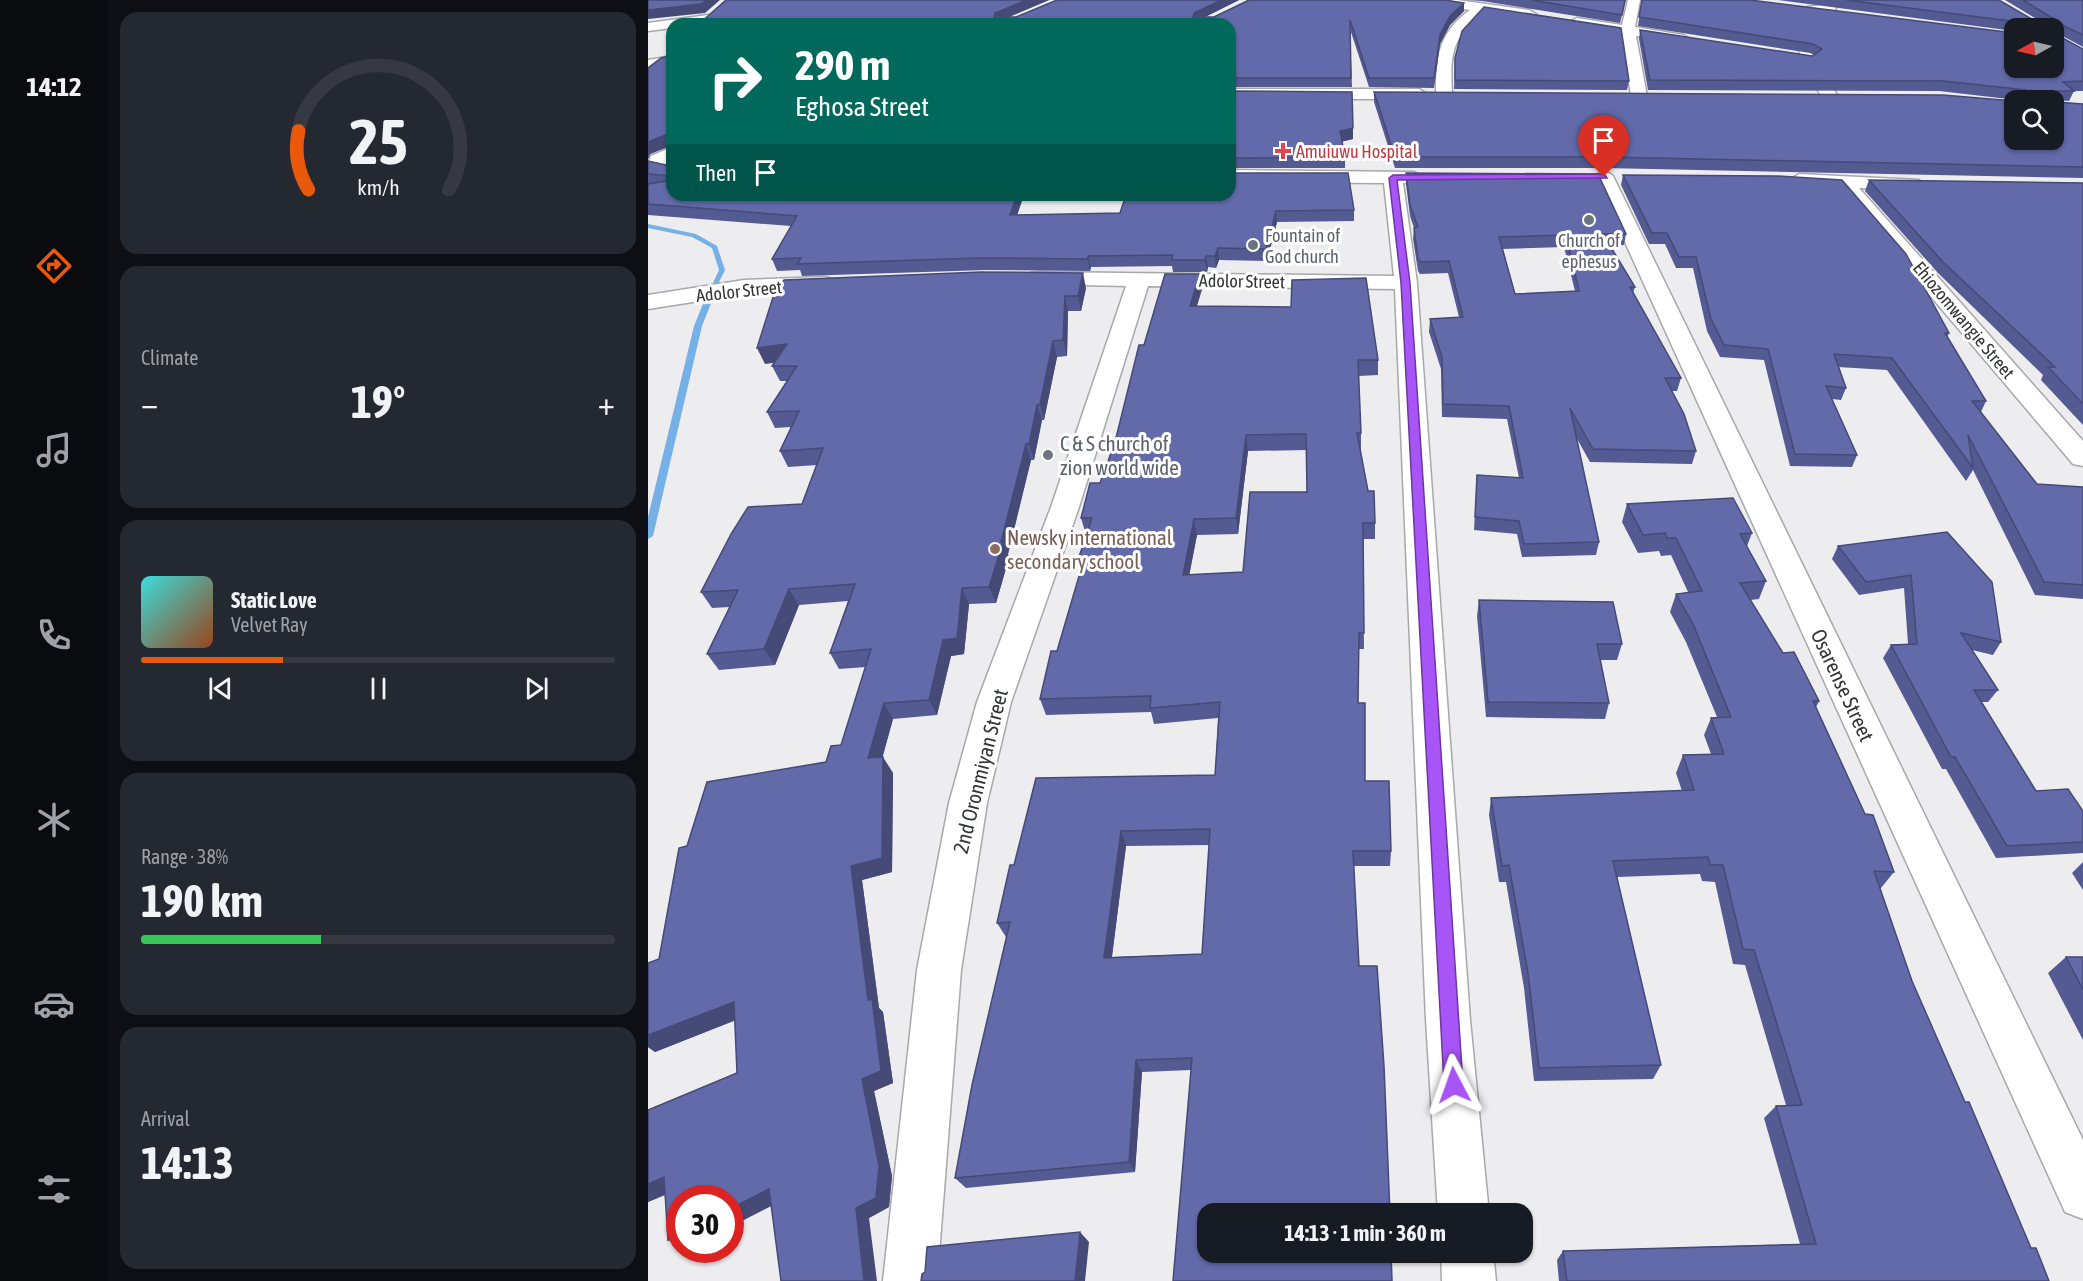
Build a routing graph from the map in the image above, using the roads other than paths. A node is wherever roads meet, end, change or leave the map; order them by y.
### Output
1 (1430, 0) edge
2 (1634, 0) edge
3 (1827, 0) edge
4 (1482, 7) junction
5 (1786, 9) edge
6 (1809, 12) junction
7 (1538, 16) edge
8 (1843, 16) edge
9 (1561, 19) edge
10 (666, 25) edge
11 (648, 27) edge
12 (1628, 30) junction
13 (1696, 41) edge
14 (666, 61) edge
15 (648, 64) edge
16 (1236, 94) edge
17 (1639, 96) edge
18 (1806, 97) edge
19 (1830, 97) junction
20 (1851, 97) edge
21 (1236, 176) edge
22 (1604, 177) dead end
23 (1393, 178) junction
24 (1428, 178) edge
25 (1785, 179) edge
26 (1845, 183) junction
27 (1927, 184) edge
28 (1020, 278) edge
29 (1139, 280) junction
30 (847, 283) edge
31 (1406, 283) junction
32 (648, 302) edge
33 (2083, 458) edge
34 (2083, 1194) edge
35 (1463, 1203) edge
36 (1468, 1263) edge
37 (910, 1281) edge
38 (1469, 1281) edge

1 - 4 street
2 - 12 street
3 - 6 street
4 - 7 street
4 - 16 street
5 - 6 street
6 - 8 street
6 - 19 street
9 - 12 street
10 - 11 street
12 - 13 street
12 - 17 street
14 - 15 street
18 - 19 street
19 - 20 street
21 - 23 street
22 - 34 street, Osarense Street
23 - 24 street
23 - 31 street
25 - 26 street
26 - 27 street
26 - 33 street, Ehiozomwangie Street
28 - 29 street, Adolor Street
29 - 31 street, Adolor Street
29 - 37 street, 2nd Oronmiyan Street
30 - 32 street, Adolor Street
31 - 35 street
36 - 38 street

